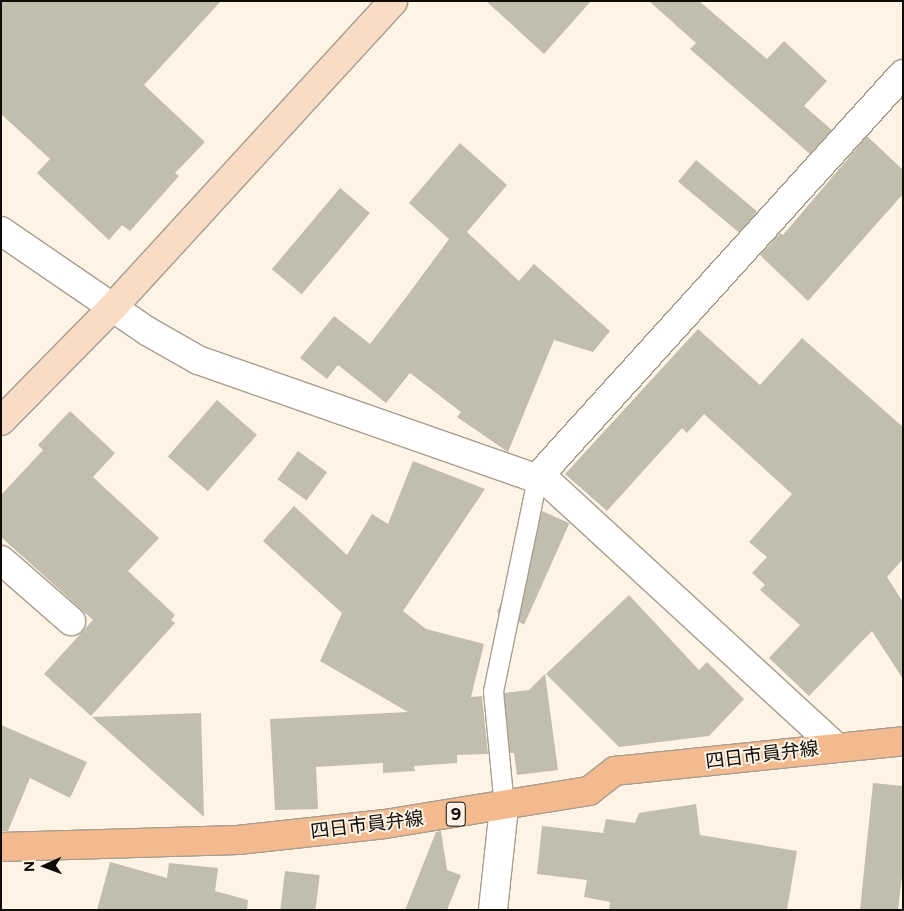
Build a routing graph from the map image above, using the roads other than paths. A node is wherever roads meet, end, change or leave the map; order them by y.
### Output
1 (393, 1) edge
2 (903, 74) edge
3 (1, 231) edge
4 (114, 306) junction
5 (1, 421) edge
6 (537, 478) junction
7 (1, 560) edge
8 (71, 622) dead end
9 (903, 741) edge
10 (835, 746) junction
11 (504, 807) junction
12 (1, 847) edge
13 (493, 910) edge

1 - 4 street
2 - 6 street
3 - 4 street
4 - 5 street
4 - 6 street
6 - 10 street
6 - 11 lane
7 - 8 street
9 - 10 main road, 四日市員弁線 / 9
10 - 11 main road, 四日市員弁線 / 9
11 - 12 main road, 四日市員弁線 / 9
11 - 13 street

